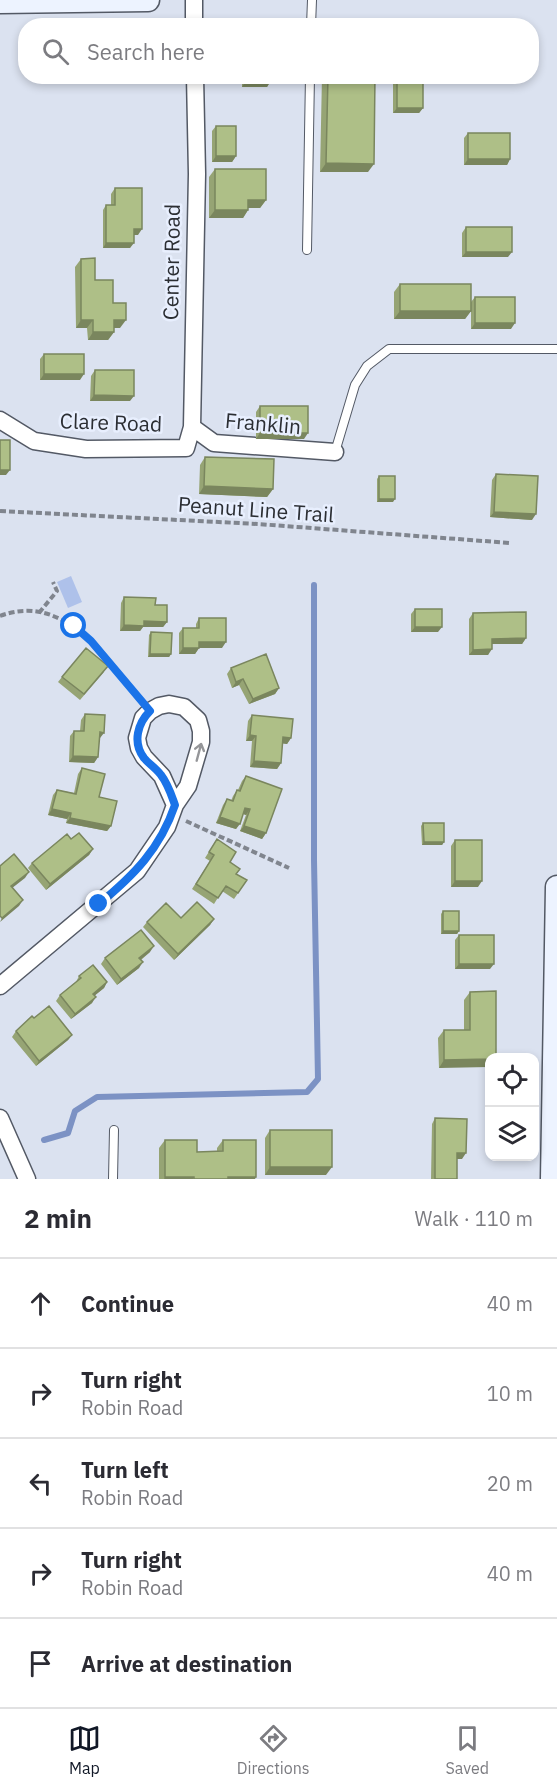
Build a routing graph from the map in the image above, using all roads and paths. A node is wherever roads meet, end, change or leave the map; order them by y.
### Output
1 (148, 0) edge
2 (194, 0) edge
3 (312, 0) edge
4 (34, 1) edge
5 (0, 2) edge
6 (194, 18) edge
7 (311, 18) edge
8 (195, 84) edge
9 (310, 84) edge
10 (307, 250) dead end
11 (557, 348) edge
12 (0, 420) edge
13 (192, 427) junction
14 (186, 448) joint
15 (335, 452) joint
16 (0, 511) edge
17 (510, 543) dead end
18 (53, 582) dead end
19 (39, 613) junction
20 (0, 616) edge
21 (150, 711) junction
22 (173, 809) junction
23 (289, 868) dead end
24 (557, 887) edge
25 (0, 986) edge
26 (0, 1118) edge
27 (114, 1130) dead end
28 (27, 1179) edge
29 (114, 1179) edge
30 (552, 1179) edge

1 - 4 main road
2 - 6 street
3 - 7 lane
4 - 5 main road
8 - 13 street, Center Road
9 - 10 lane
11 - 15 lane
12 - 14 street, Clare Road
13 - 14 street, Center Road
13 - 15 street, Franklin
16 - 17 path, Peanut Line Trail
18 - 19 path
19 - 20 path
19 - 21 path
21 - 22 street
22 -> 21 street
22 - 23 path
22 - 25 street
24 - 30 main road
26 - 28 street
27 - 29 lane

